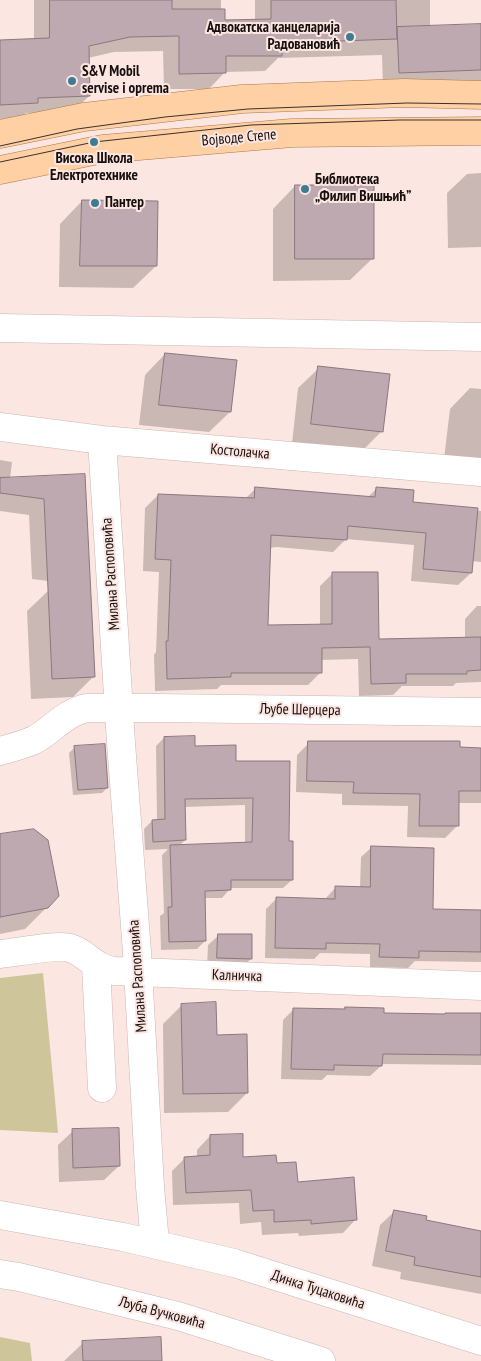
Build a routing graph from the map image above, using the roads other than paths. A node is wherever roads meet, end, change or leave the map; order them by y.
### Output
1 (481, 95) edge
2 (481, 131) edge
3 (0, 134) edge
4 (0, 170) edge
5 (0, 328) edge
6 (481, 337) edge
7 (0, 427) edge
8 (102, 440) junction
9 (481, 472) edge
10 (120, 708) junction
11 (481, 712) edge
12 (0, 751) edge
13 (0, 954) edge
14 (96, 965) junction
15 (138, 972) junction
16 (481, 986) edge
17 (102, 1088) dead end
18 (0, 1215) edge
19 (155, 1244) junction
20 (0, 1274) edge
21 (481, 1341) edge
22 (321, 1361) edge

1 - 3 main road
2 - 4 main road, Војводе Степе
5 - 6 street
7 - 8 street, Костолачка
8 - 9 street, Костолачка
8 - 10 street, Милана Распоповића
10 - 11 street, Љубе Шерцера
10 - 12 street
10 - 15 street, Милана Распоповића
13 - 14 street, Калничка
14 - 15 street, Калничка
14 - 17 street
15 - 16 street, Калничка
15 - 19 street, Милана Распоповића
18 - 19 street
19 - 21 street, Динка Туцаковића
20 - 22 street, Љуба Вучковића

